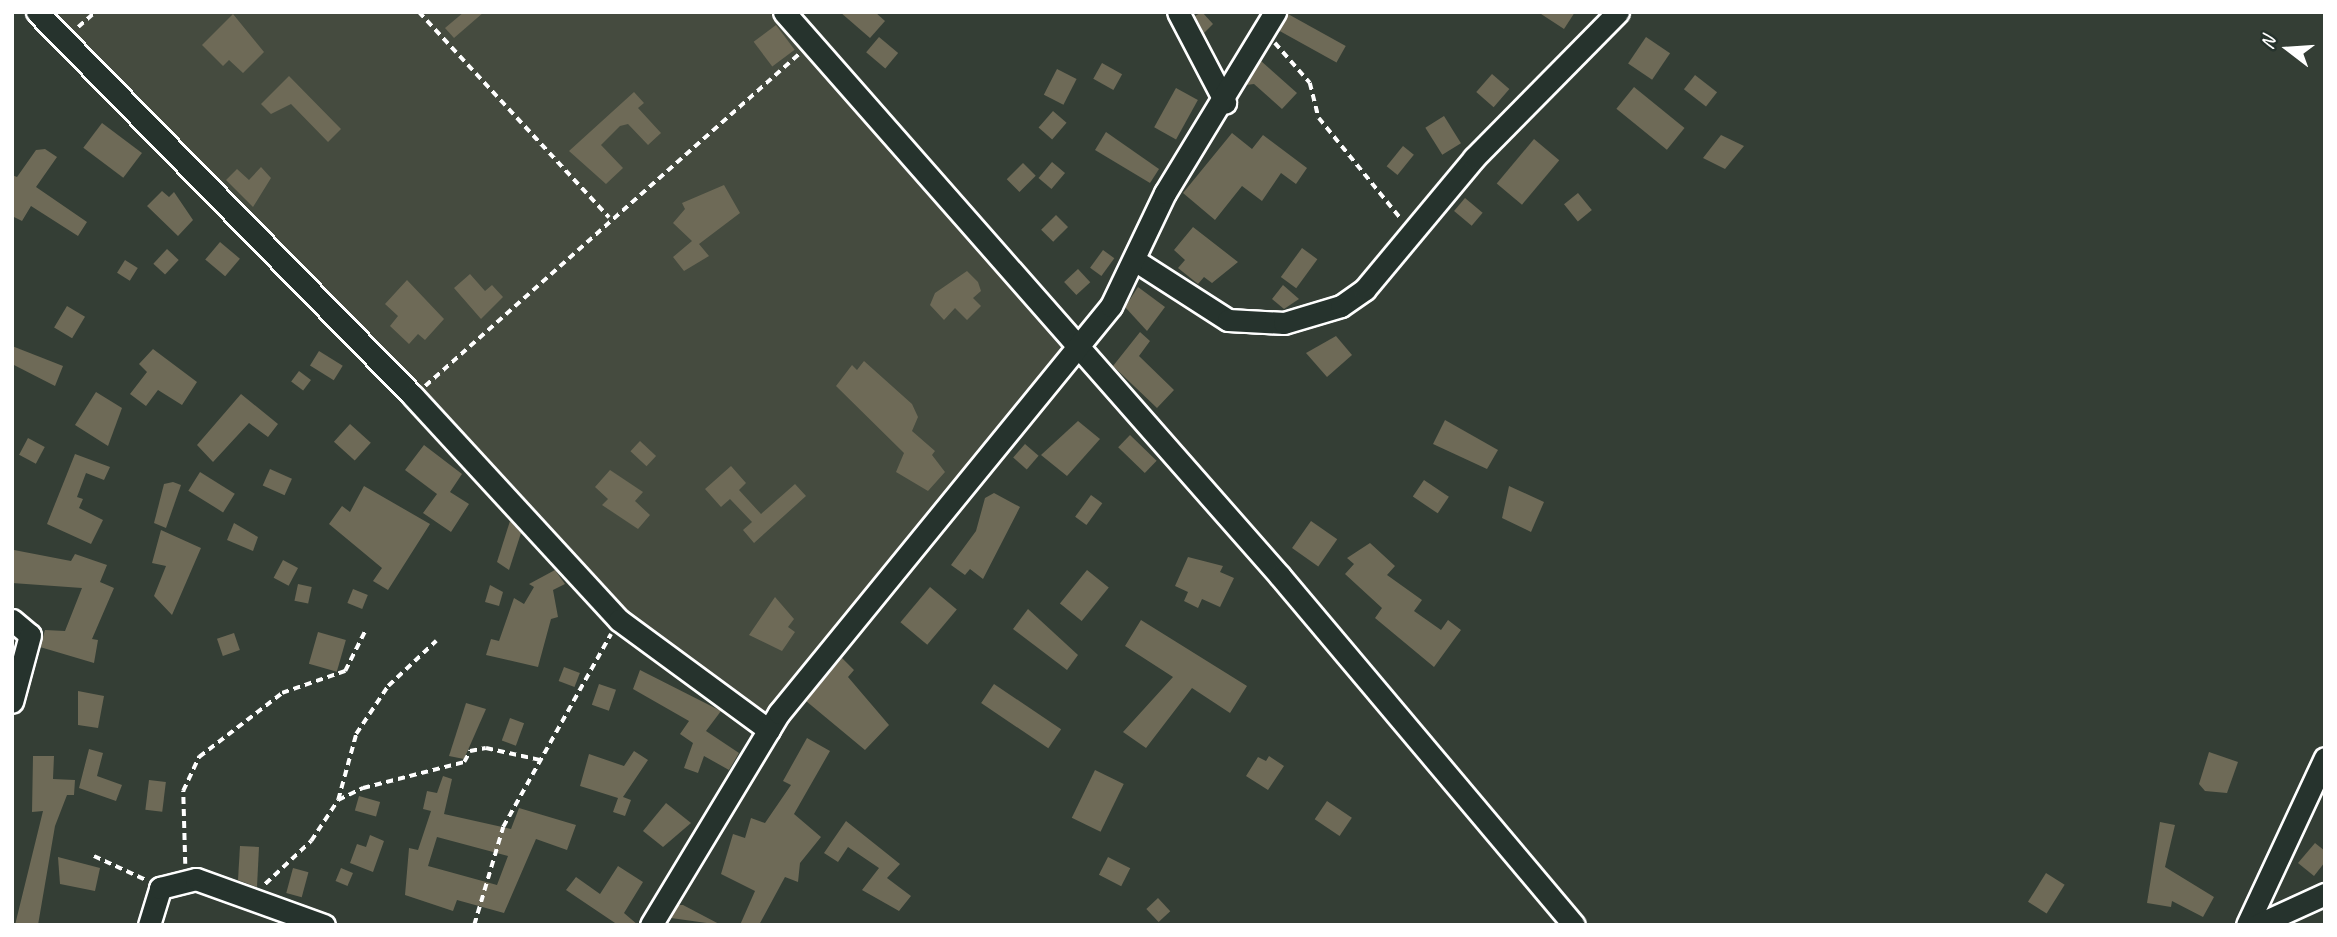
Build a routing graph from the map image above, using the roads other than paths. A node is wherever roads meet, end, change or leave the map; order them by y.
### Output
1 (37, 12) edge
2 (784, 12) edge
3 (1178, 12) edge
4 (1618, 12) edge
5 (1273, 17) edge
6 (1225, 102) junction
7 (1136, 261) junction
8 (1075, 347) junction
9 (12, 620) edge
10 (12, 702) edge
11 (769, 730) junction
12 (2325, 758) edge
13 (2325, 894) edge
14 (149, 925) edge
15 (324, 925) edge
16 (651, 925) edge
17 (1574, 925) edge
18 (2247, 925) edge
19 (2257, 925) edge

1 - 11 street
2 - 8 street
3 - 6 street
4 - 7 street
5 - 6 street
6 - 7 street
7 - 8 street
8 - 11 street
8 - 17 street
9 - 10 street
11 - 16 street
12 - 18 street
13 - 19 street
14 - 15 street

